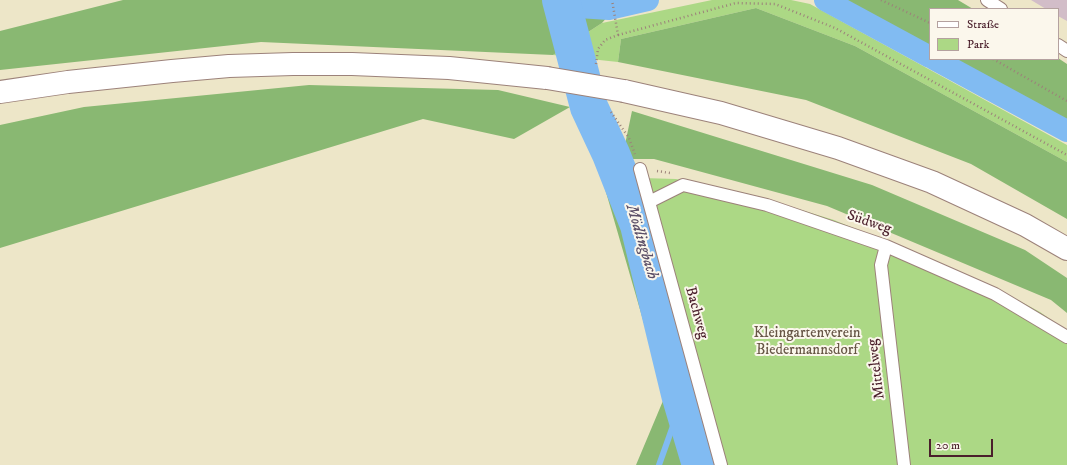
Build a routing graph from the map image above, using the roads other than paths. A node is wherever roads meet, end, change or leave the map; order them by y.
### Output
1 (987, 0) edge
2 (999, 8) edge
3 (0, 92) edge
4 (640, 169) dead end
5 (649, 202) junction
6 (886, 246) junction
7 (1067, 249) edge
8 (1067, 337) edge
9 (721, 465) edge
10 (904, 465) edge

1 - 2 lane
3 - 7 main road, bridge
4 - 5 lane, Bachweg
5 - 6 lane, Südweg
5 - 9 lane, Bachweg
6 - 8 lane, Südweg
6 - 10 lane, Mittelweg

